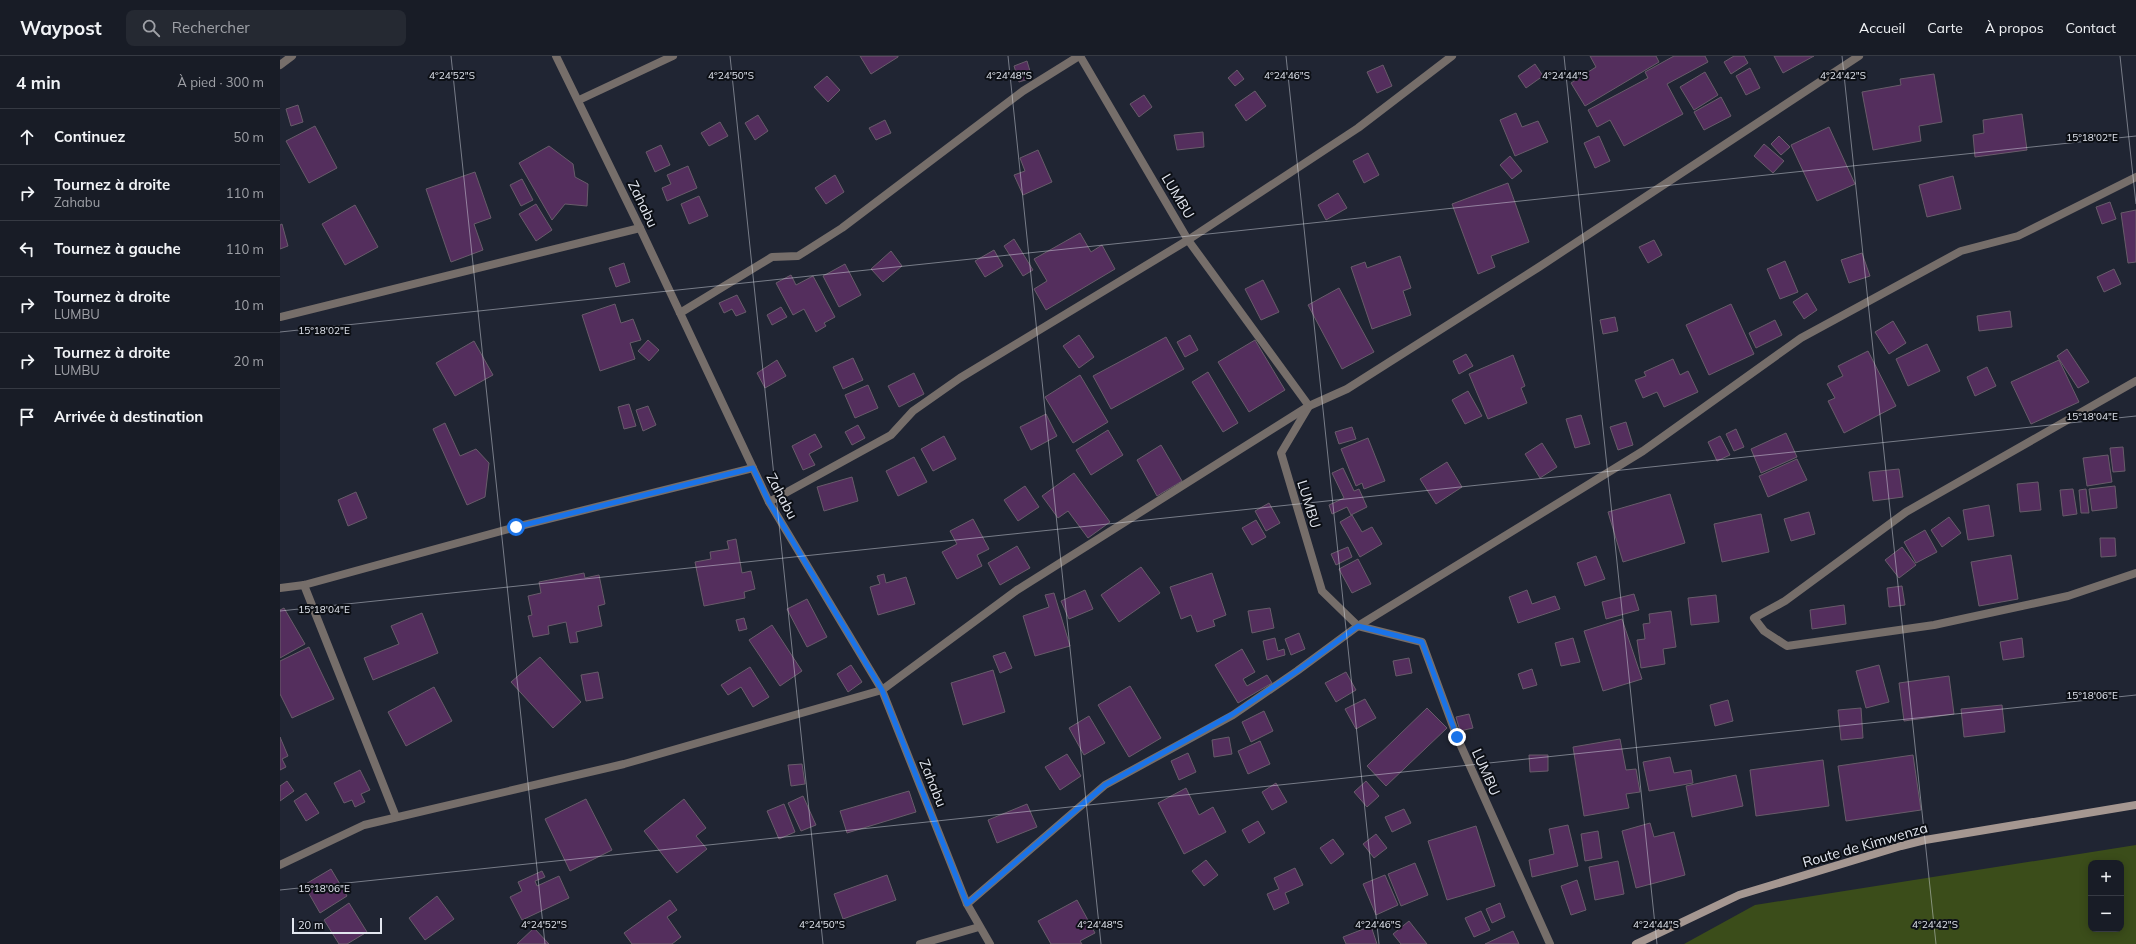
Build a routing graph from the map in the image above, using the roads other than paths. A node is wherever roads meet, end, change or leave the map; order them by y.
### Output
1 (292, 56) edge
2 (556, 56) edge
3 (673, 56) edge
4 (1079, 56) edge
5 (1452, 56) edge
6 (1859, 56) edge
7 (280, 65) edge
8 (579, 100) junction
9 (2136, 176) edge
10 (640, 228) junction
11 (1188, 240) junction
12 (680, 313) junction
13 (280, 317) edge
14 (2136, 381) edge
15 (1309, 406) junction
16 (753, 468) junction
17 (769, 502) junction
18 (2136, 574) edge
19 (304, 585) junction
20 (280, 588) edge
21 (1358, 626) junction
22 (882, 690) junction
23 (2136, 806) edge
24 (396, 817) junction
25 (280, 865) edge
26 (967, 904) junction
27 (979, 927) junction
28 (920, 944) edge
29 (990, 944) edge
30 (1550, 944) edge
31 (1636, 944) edge

1 - 7 street
2 - 8 street, Zahabu
3 - 8 street
4 - 11 street, LUMBU
4 - 12 street
5 - 11 street
6 - 15 street
8 - 10 street, Zahabu
9 - 21 street
10 - 12 street, Zahabu
10 - 13 street
11 - 15 street, LUMBU
11 - 17 street
12 - 16 street, Zahabu
14 - 18 street
15 - 21 street, LUMBU
15 - 22 street
16 - 17 street, Zahabu
16 - 19 street
17 - 22 street, Zahabu
19 - 20 street
19 - 24 street
21 - 26 street
21 - 30 street, LUMBU
22 - 24 street
22 - 26 street, Zahabu
23 - 31 street, Route de Kimwenza
24 - 25 street
26 - 27 street, Zahabu
27 - 28 street
27 - 29 street, Zahabu

